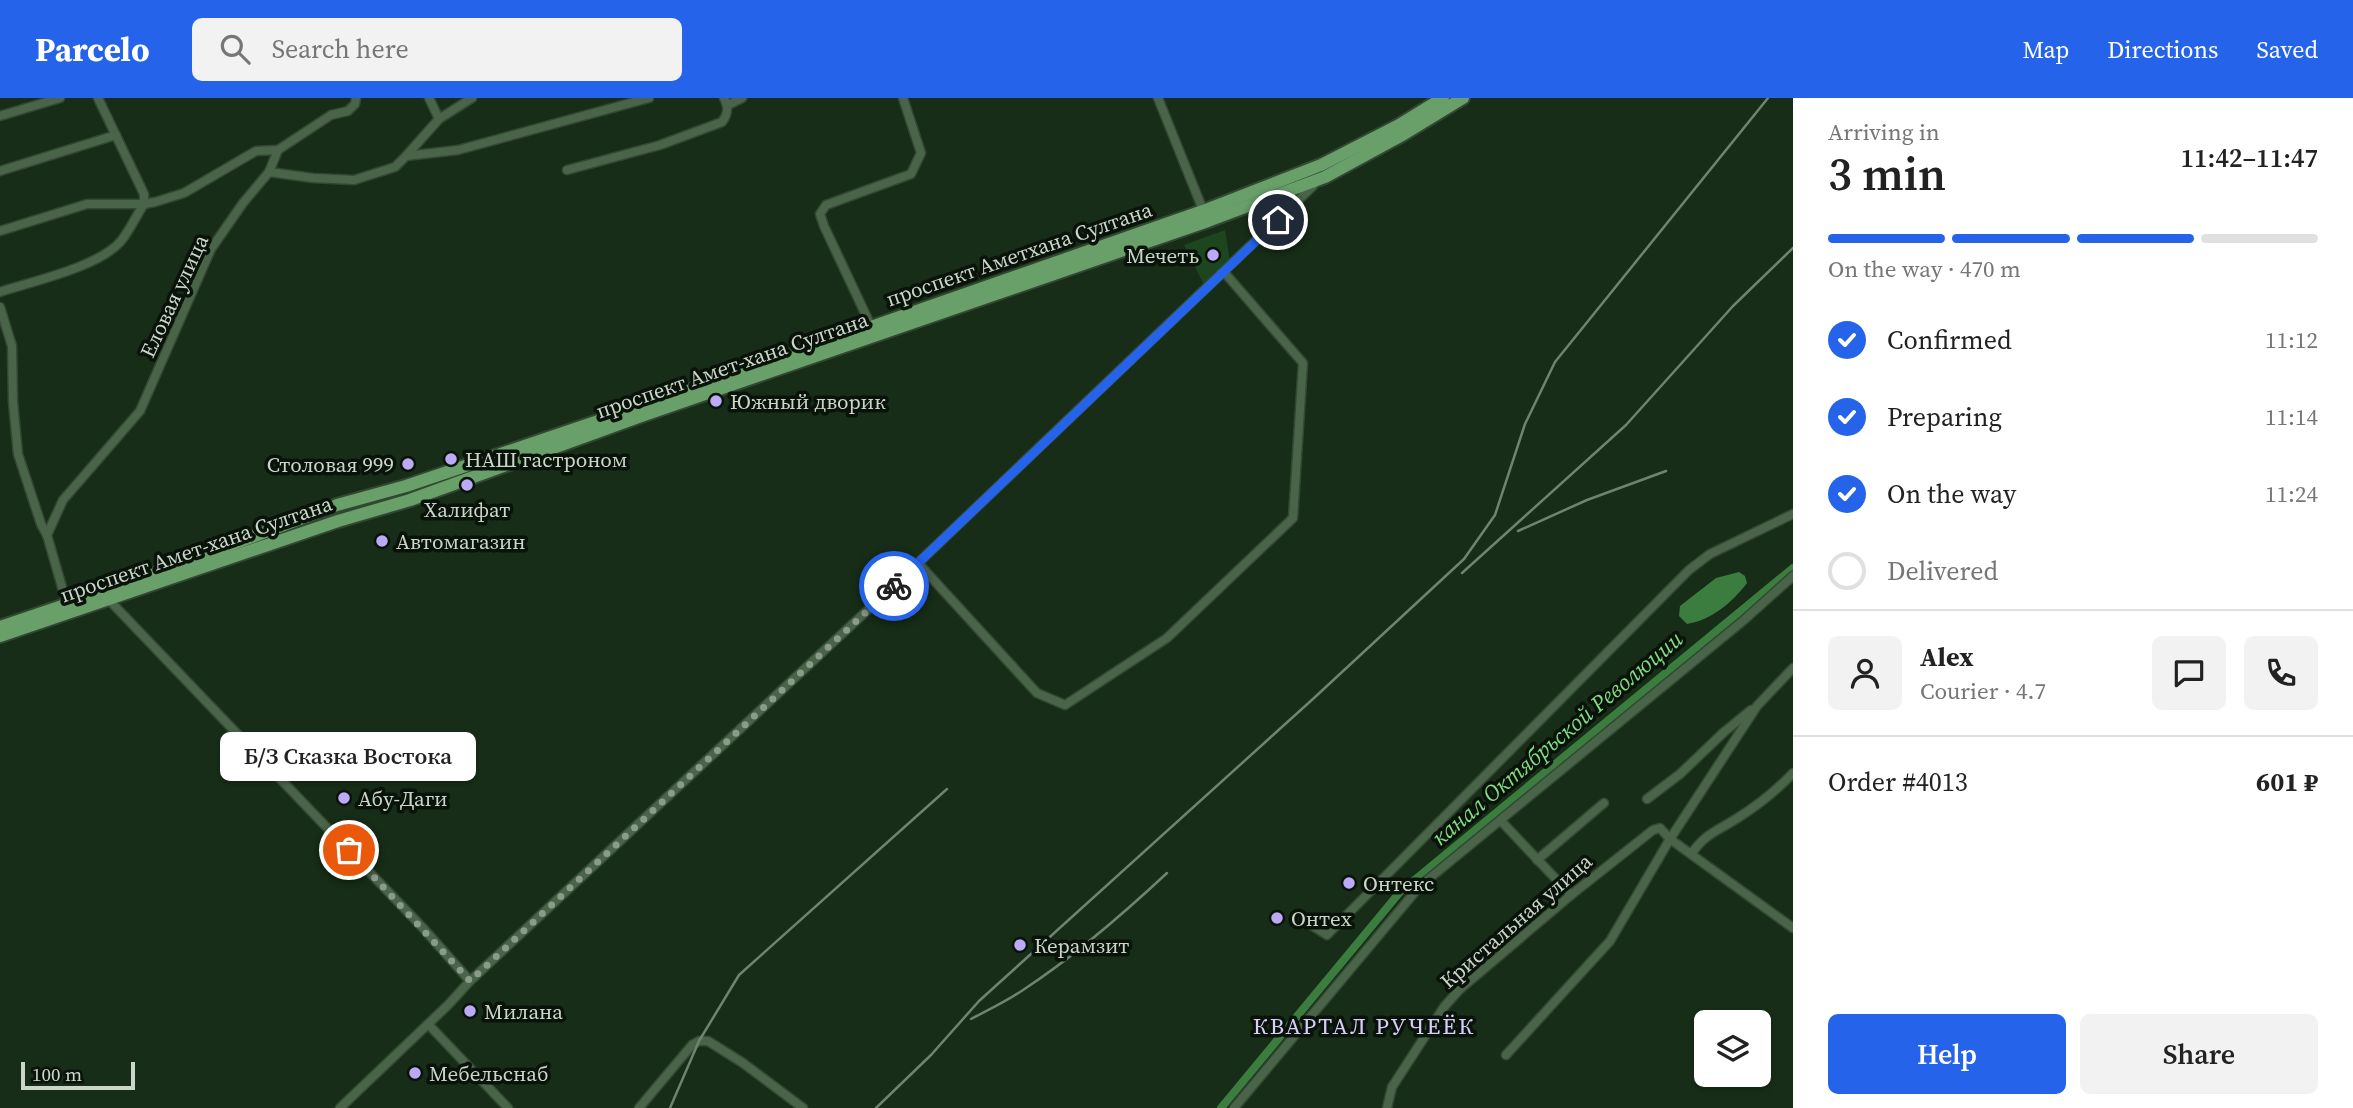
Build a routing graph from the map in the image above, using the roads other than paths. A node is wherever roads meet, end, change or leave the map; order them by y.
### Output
1 (60, 98) edge
2 (98, 98) edge
3 (356, 98) edge
4 (429, 98) edge
5 (472, 98) edge
6 (649, 98) edge
7 (742, 98) edge
8 (903, 98) edge
9 (1158, 98) edge
10 (1443, 98) edge
11 (1463, 98) edge
12 (726, 102) edge
13 (0, 116) edge
14 (439, 119) junction
15 (116, 135) junction
16 (278, 150) junction
17 (406, 156) junction
18 (1321, 165) junction
19 (567, 170) dead end
20 (0, 171) edge
21 (268, 172) junction
22 (1315, 180) junction
23 (144, 204) junction
24 (1206, 216) junction
25 (0, 231) edge
26 (1224, 272) junction
27 (0, 292) edge
28 (0, 307) edge
29 (872, 331) junction
30 (1793, 514) edge
31 (47, 535) junction
32 (918, 563) junction
33 (1793, 576) edge
34 (108, 595) junction
35 (68, 609) junction
36 (0, 627) edge
37 (0, 636) edge
38 (1793, 668) edge
39 (1757, 706) junction
40 (1793, 773) edge
41 (1647, 799) dead end
42 (1604, 803) dead end
43 (1501, 821) junction
44 (1670, 839) junction
45 (1692, 853) junction
46 (1537, 860) junction
47 (1570, 895) junction
48 (1304, 921) dead end
49 (1793, 928) edge
50 (470, 981) junction
51 (428, 1024) junction
52 (1506, 1055) dead end
53 (340, 1108) edge
54 (508, 1108) edge
55 (639, 1108) edge
56 (803, 1108) edge
57 (1234, 1108) edge
58 (1387, 1108) edge

1 - 13 street
2 - 15 street
3 - 16 street
4 - 14 street
5 - 14 street
6 - 17 street
7 - 12 street
8 - 29 street
9 - 24 street
10 - 18 main road
11 - 22 main road, проспект Амет-хана Султана
12 - 19 street
14 - 17 street
15 - 20 street
15 - 23 street
16 - 21 street, Еловая улица
16 - 23 street
17 - 21 street
18 - 22 street
18 - 24 main road
21 - 31 street, Еловая улица
22 - 24 main road, проспект Амет-хана Султана
22 - 26 street
23 - 25 street
23 - 27 street
24 - 29 main road, проспект Амет-хана Султана
26 - 32 street
26 - 32 street
28 - 31 street
29 - 34 main road, проспект Амет-хана Султана
30 - 48 street
31 - 35 street
32 - 50 street
33 - 43 street
34 - 35 main road, проспект Амет-хана Султана
34 - 50 street
35 - 36 main road
35 - 37 main road, проспект Амет-хана Султана
38 - 39 street
39 - 41 street
39 - 44 street
40 - 45 street
42 - 46 street, Кристальная улица
43 - 46 street
43 - 57 street
44 - 45 street
44 - 47 street, Кристальная улица
44 - 52 street
45 - 49 street
46 - 47 street
47 - 58 street, Кристальная улица
50 - 51 street
51 - 53 street
51 - 54 street
55 - 56 street

